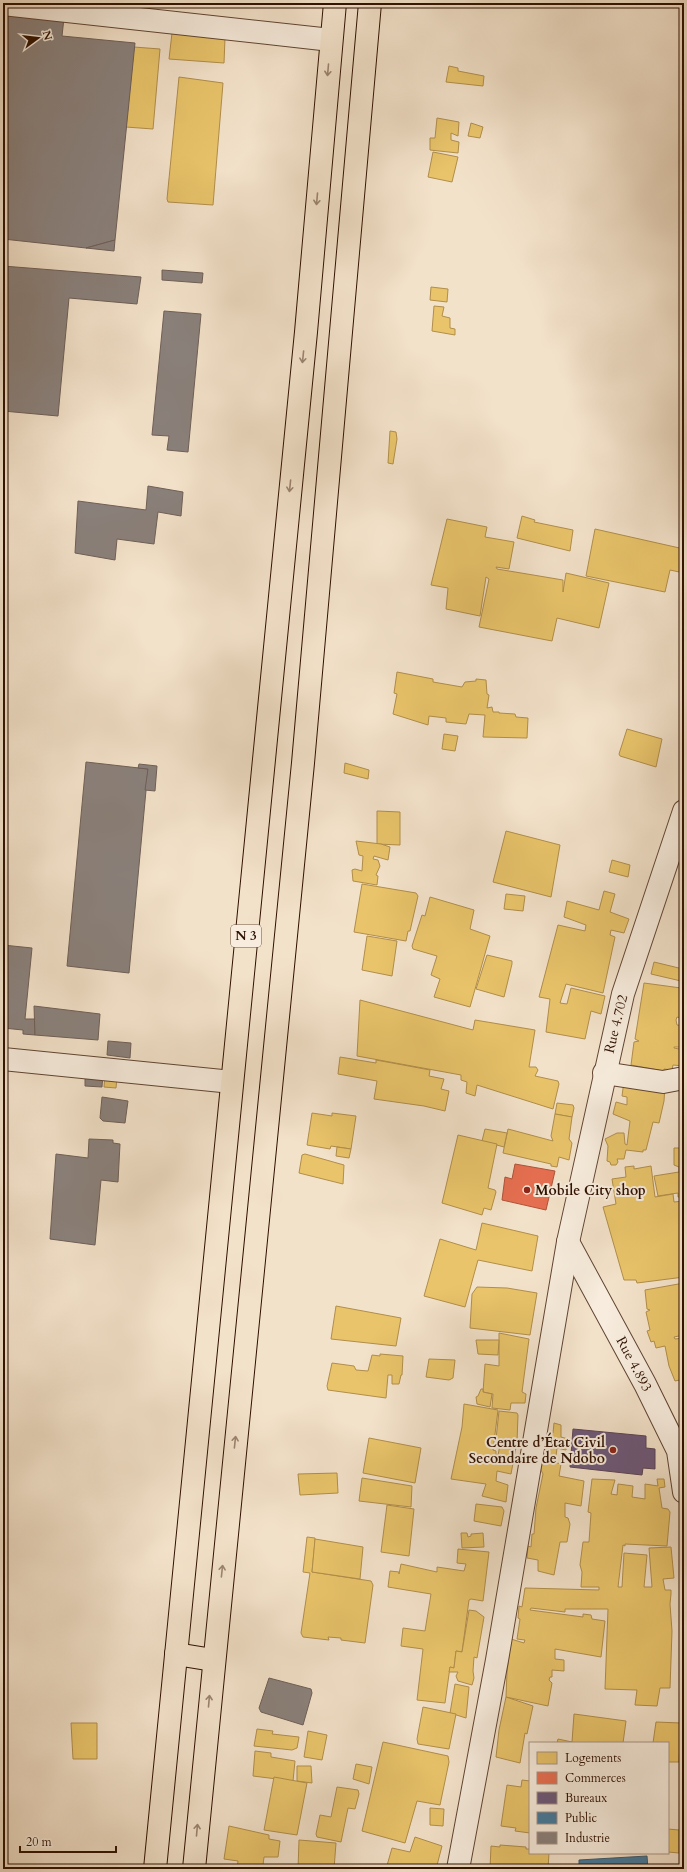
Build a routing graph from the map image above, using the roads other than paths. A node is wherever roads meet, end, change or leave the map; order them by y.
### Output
1 (335, 3) edge
2 (370, 3) edge
3 (3, 4) edge
4 (331, 40) junction
5 (306, 332) junction
6 (340, 333) junction
7 (684, 811) edge
8 (3, 1059) edge
9 (604, 1073) junction
10 (684, 1078) edge
11 (232, 1082) junction
12 (568, 1242) junction
13 (684, 1492) edge
14 (176, 1654) junction
15 (213, 1660) junction
16 (155, 1869) edge
17 (194, 1869) edge
18 (458, 1869) edge

1 - 4 highway, N 3
2 - 6 highway
3 - 4 street
4 -> 5 highway, N 3
5 - 6 highway
5 -> 11 highway, N 3
15 -> 6 highway
7 - 9 street, Rue 4.702
8 - 11 street
9 - 10 street
9 - 12 street, Rue 4.702
11 - 14 highway, N 3
12 - 13 street, Rue 4.893
12 - 18 street, Rue 4.702
14 - 15 highway
14 - 16 highway, N 3
17 -> 15 highway

